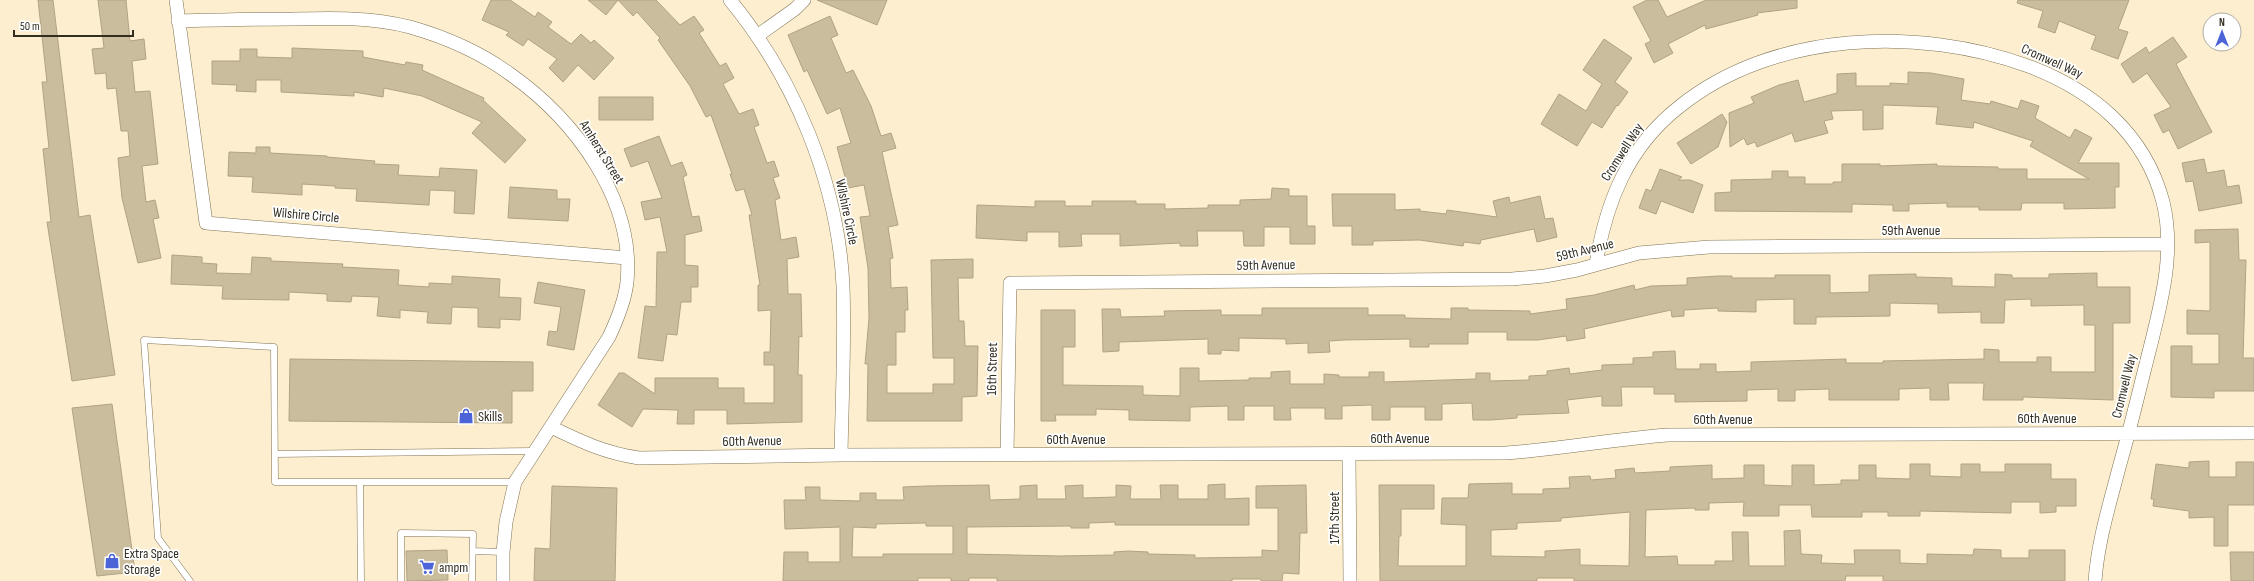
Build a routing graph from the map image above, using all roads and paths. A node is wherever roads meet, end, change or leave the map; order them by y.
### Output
1 (176, 0) edge
2 (730, 0) edge
3 (804, 0) edge
4 (178, 21) junction
5 (758, 36) junction
6 (2168, 244) junction
7 (627, 258) junction
8 (1596, 264) junction
9 (1010, 284) joint
10 (551, 427) junction
11 (2129, 433) junction
12 (2254, 433) edge
13 (536, 451) junction
14 (275, 454) junction
15 (841, 455) junction
16 (1007, 455) junction
17 (1350, 455) junction
18 (360, 482) junction
19 (515, 482) junction
20 (473, 551) junction
21 (503, 552) junction
22 (190, 581) edge
23 (361, 581) edge
24 (401, 581) edge
25 (472, 581) edge
26 (503, 581) edge
27 (1350, 581) edge
28 (2094, 581) edge

1 - 4 street, Wilshire Circle
2 - 5 street, Wilshire Circle
3 - 5 street
4 - 7 street, Amherst Street
4 - 7 street, Wilshire Circle
5 - 15 street, Wilshire Circle
6 - 8 street, 59th Avenue
6 - 8 street, Cromwell Way
6 - 11 street, Cromwell Way
7 - 10 street, Amherst Street
8 - 9 street, 59th Avenue
9 - 16 street, 16th Street
10 - 13 street, Amherst Street
10 - 15 street, 60th Avenue
11 - 12 street, 60th Avenue
11 - 17 street, 60th Avenue
11 - 28 street, Cromwell Way
13 - 14 lane
13 - 19 street, Amherst Street
14 - 18 lane
14 - 22 lane
15 - 16 street, 60th Avenue
16 - 17 street, 60th Avenue
17 - 27 street, 17th Street
18 - 19 lane
18 - 23 lane
19 - 21 street, Amherst Street
20 - 21 lane
20 - 24 lane
20 - 25 lane
21 - 26 street, Amherst Street

